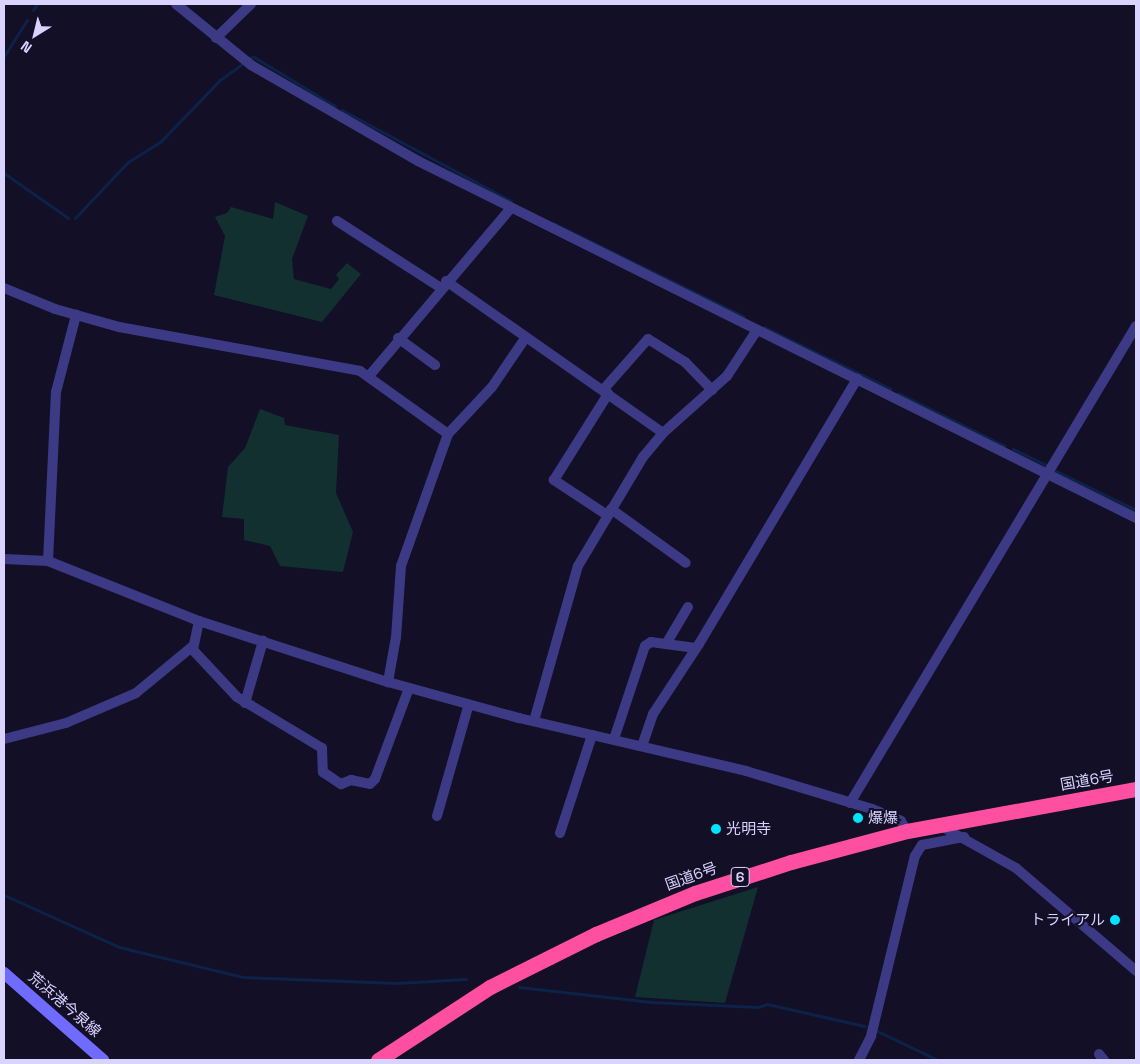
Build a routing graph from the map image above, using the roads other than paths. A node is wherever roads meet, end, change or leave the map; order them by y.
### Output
1 (176, 4) edge
2 (251, 4) edge
3 (216, 38) junction
4 (511, 208) junction
5 (337, 221) dead end
6 (443, 285) junction
7 (4, 288) edge
8 (76, 315) junction
9 (1136, 326) edge
10 (757, 330) junction
11 (526, 337) junction
12 (398, 338) junction
13 (435, 365) dead end
14 (369, 376) junction
15 (857, 379) junction
16 (712, 390) junction
17 (605, 392) junction
18 (663, 433) junction
19 (448, 434) junction
20 (1049, 473) junction
21 (609, 512) junction
22 (1136, 518) edge
23 (4, 559) edge
24 (48, 561) junction
25 (686, 562) dead end
26 (688, 607) dead end
27 (199, 620) junction
28 (263, 641) junction
29 (666, 644) junction
30 (192, 646) junction
31 (696, 648) junction
32 (388, 682) junction
33 (409, 688) junction
34 (245, 703) junction
35 (469, 704) junction
36 (534, 721) junction
37 (592, 735) junction
38 (4, 739) edge
39 (614, 740) junction
40 (642, 746) junction
41 (1136, 789) edge
42 (850, 803) junction
43 (437, 816) dead end
44 (938, 824) junction
45 (907, 831) junction
46 (560, 833) dead end
47 (964, 837) junction
48 (1136, 971) edge
49 (4, 973) edge
50 (104, 1060) edge
51 (378, 1060) edge
52 (859, 1060) edge

1 - 3 street
2 - 3 street
3 - 4 street
4 - 6 street
4 - 10 street
5 - 6 street
6 - 11 street
6 - 12 street
7 - 8 street
8 - 14 street
8 - 24 street
9 - 20 street
10 - 15 street
10 - 16 street
11 - 17 street
11 - 19 street
12 - 13 street
12 - 14 street
14 - 19 street
15 - 20 street
15 - 31 street
16 - 17 street
16 - 18 street
17 - 18 street
17 - 21 street
18 - 21 street
19 - 32 street
20 - 22 street
20 - 42 street
21 - 25 street
21 - 36 street
23 - 24 street
24 - 27 street
26 - 29 street
27 - 28 street
27 - 30 street
28 - 32 street
28 - 34 street
29 - 31 street
29 - 39 street
30 - 34 street
30 - 38 street
31 - 40 street
32 - 33 street
33 - 34 street
33 - 35 street
35 - 36 street
35 - 43 street
36 - 37 street
37 - 39 street
37 - 46 street
39 - 40 street
40 - 42 street
41 - 44 highway, 国道6号 / 6
42 - 45 street
44 - 45 highway, 国道6号 / 6
44 - 47 street
45 - 51 highway, 国道6号 / 6
47 - 48 street
47 - 52 street
49 - 50 main road, 荒浜港今泉線

